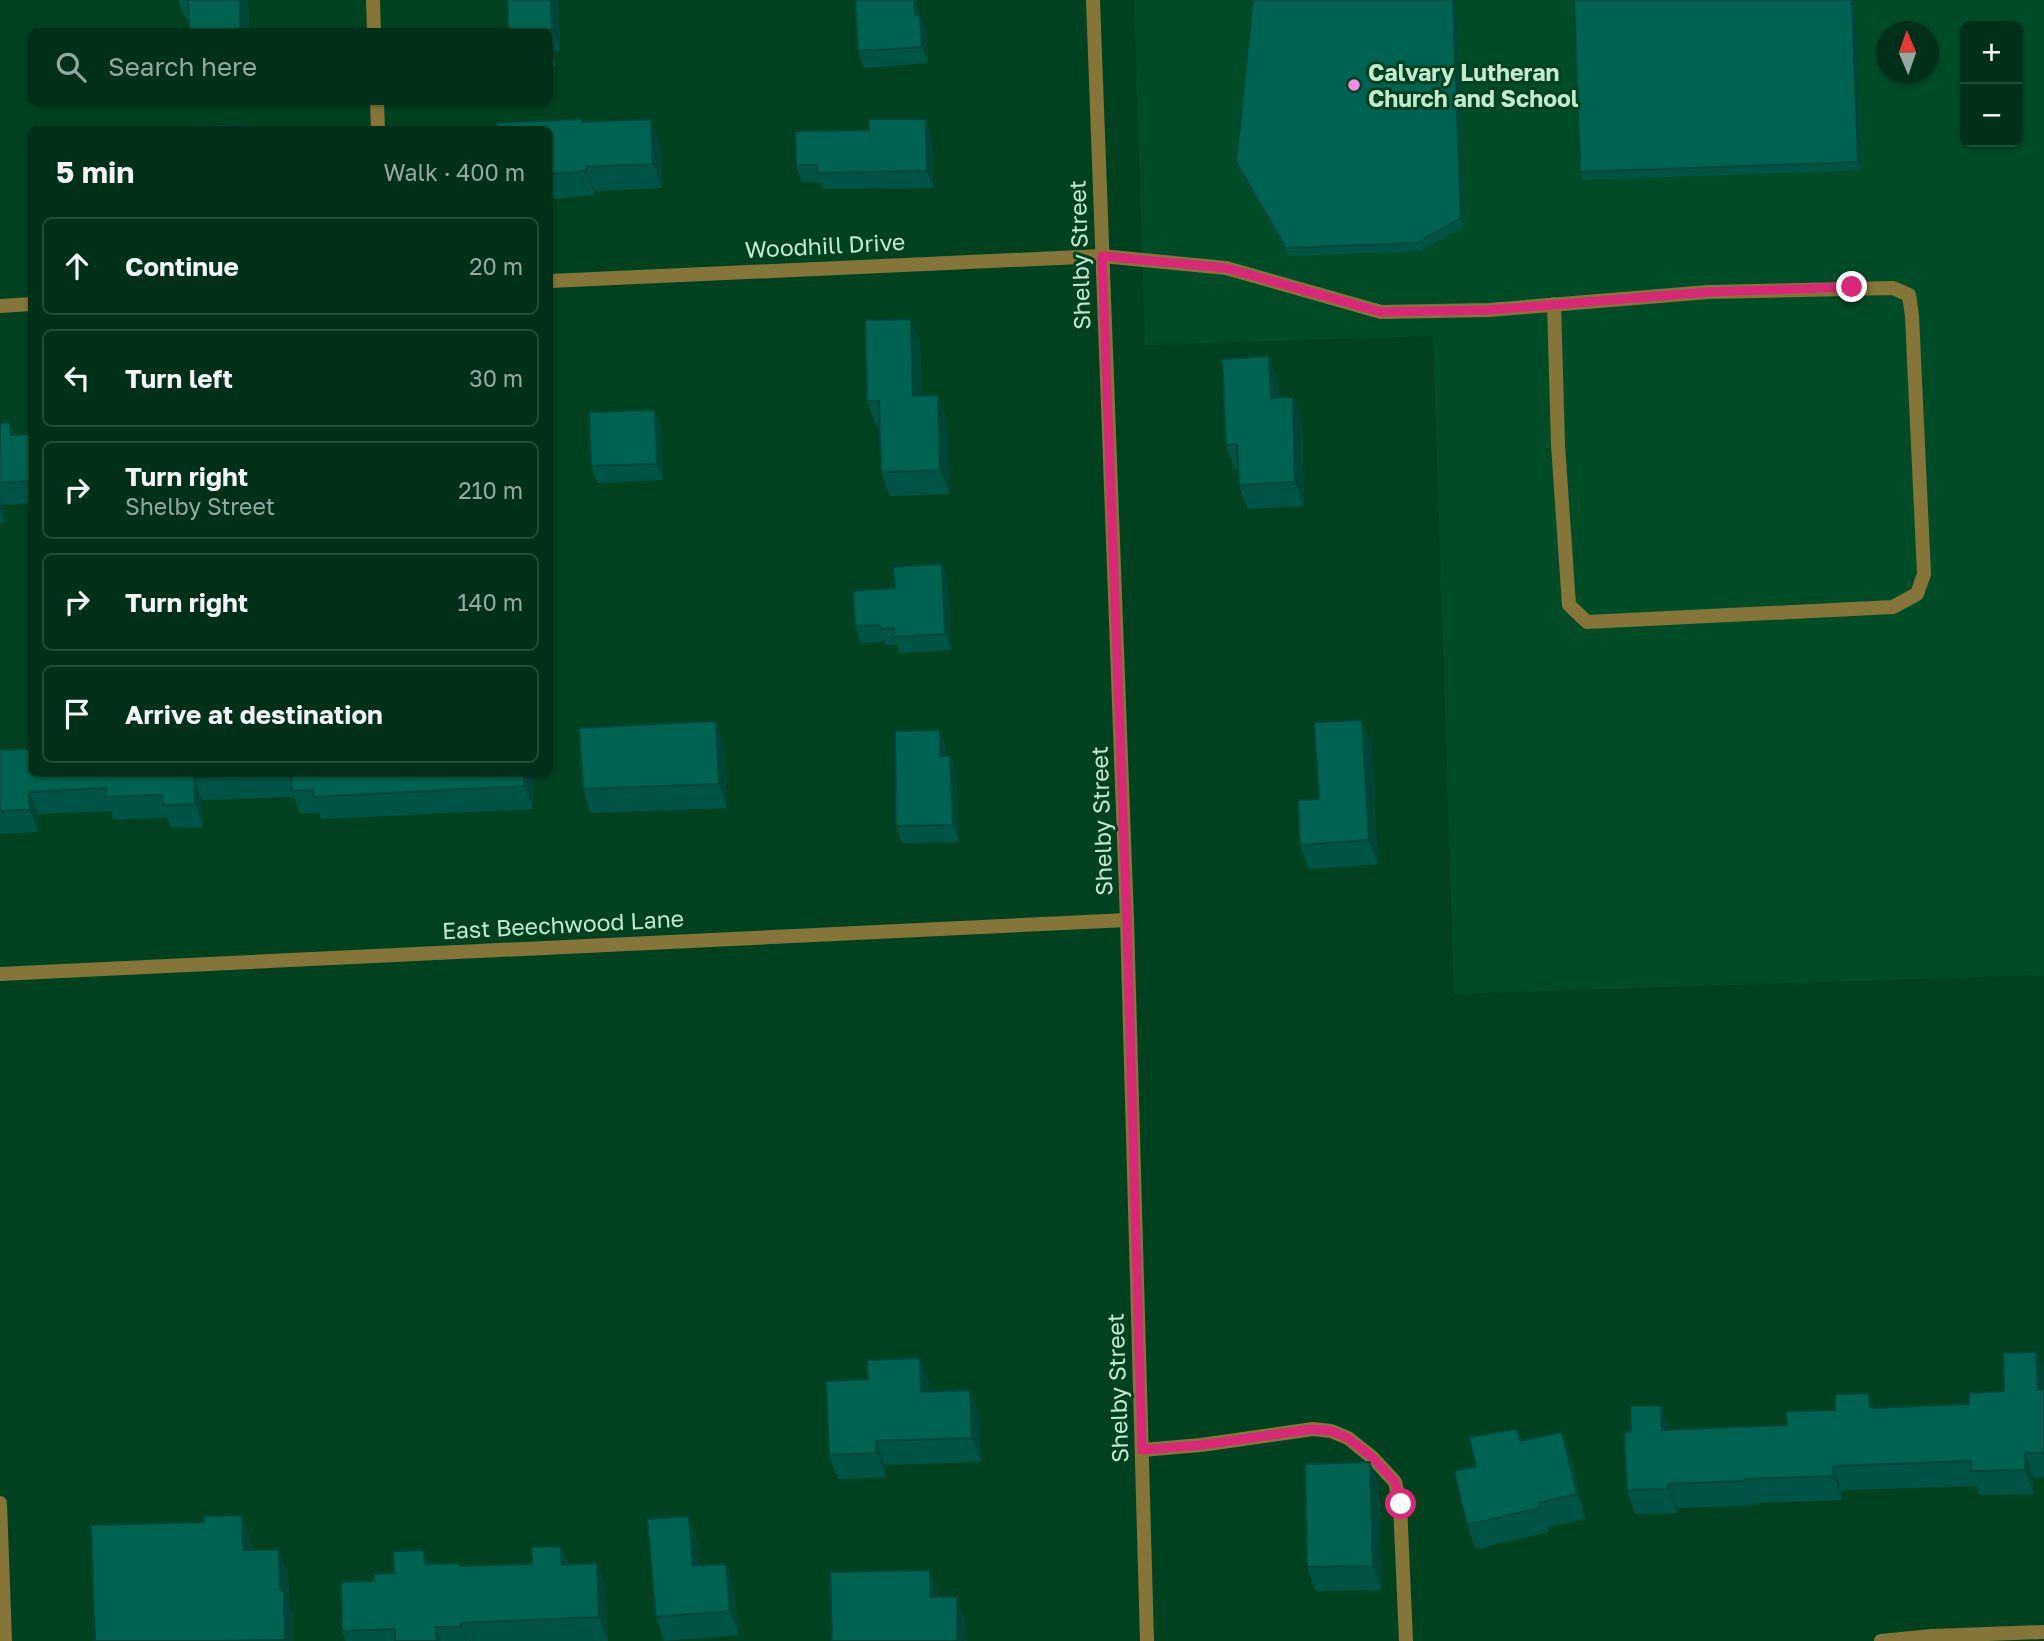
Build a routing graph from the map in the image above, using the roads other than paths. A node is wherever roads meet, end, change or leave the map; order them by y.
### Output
1 (373, 0) edge
2 (1093, 0) edge
3 (374, 28) edge
4 (377, 105) edge
5 (378, 126) edge
6 (1102, 256) junction
7 (553, 281) edge
8 (28, 304) edge
9 (1554, 304) junction
10 (0, 306) edge
11 (1127, 920) junction
12 (0, 974) edge
13 (1142, 1450) junction
14 (0, 1503) edge
15 (2044, 1632) edge
16 (5, 1641) edge
17 (1147, 1641) edge
18 (1406, 1641) edge
19 (1881, 1641) edge

1 - 3 street
2 - 6 street, Shelby Street
4 - 5 street
6 - 7 street, Woodhill Drive
6 - 9 street, Woodhill Drive
6 - 11 street, Shelby Street
8 - 10 street
9 - 9 street, Woodhill Drive
11 - 12 street, East Beechwood Lane
11 - 13 street, Shelby Street
13 - 17 street, Shelby Street
13 - 18 street
14 - 16 street
15 - 19 street

